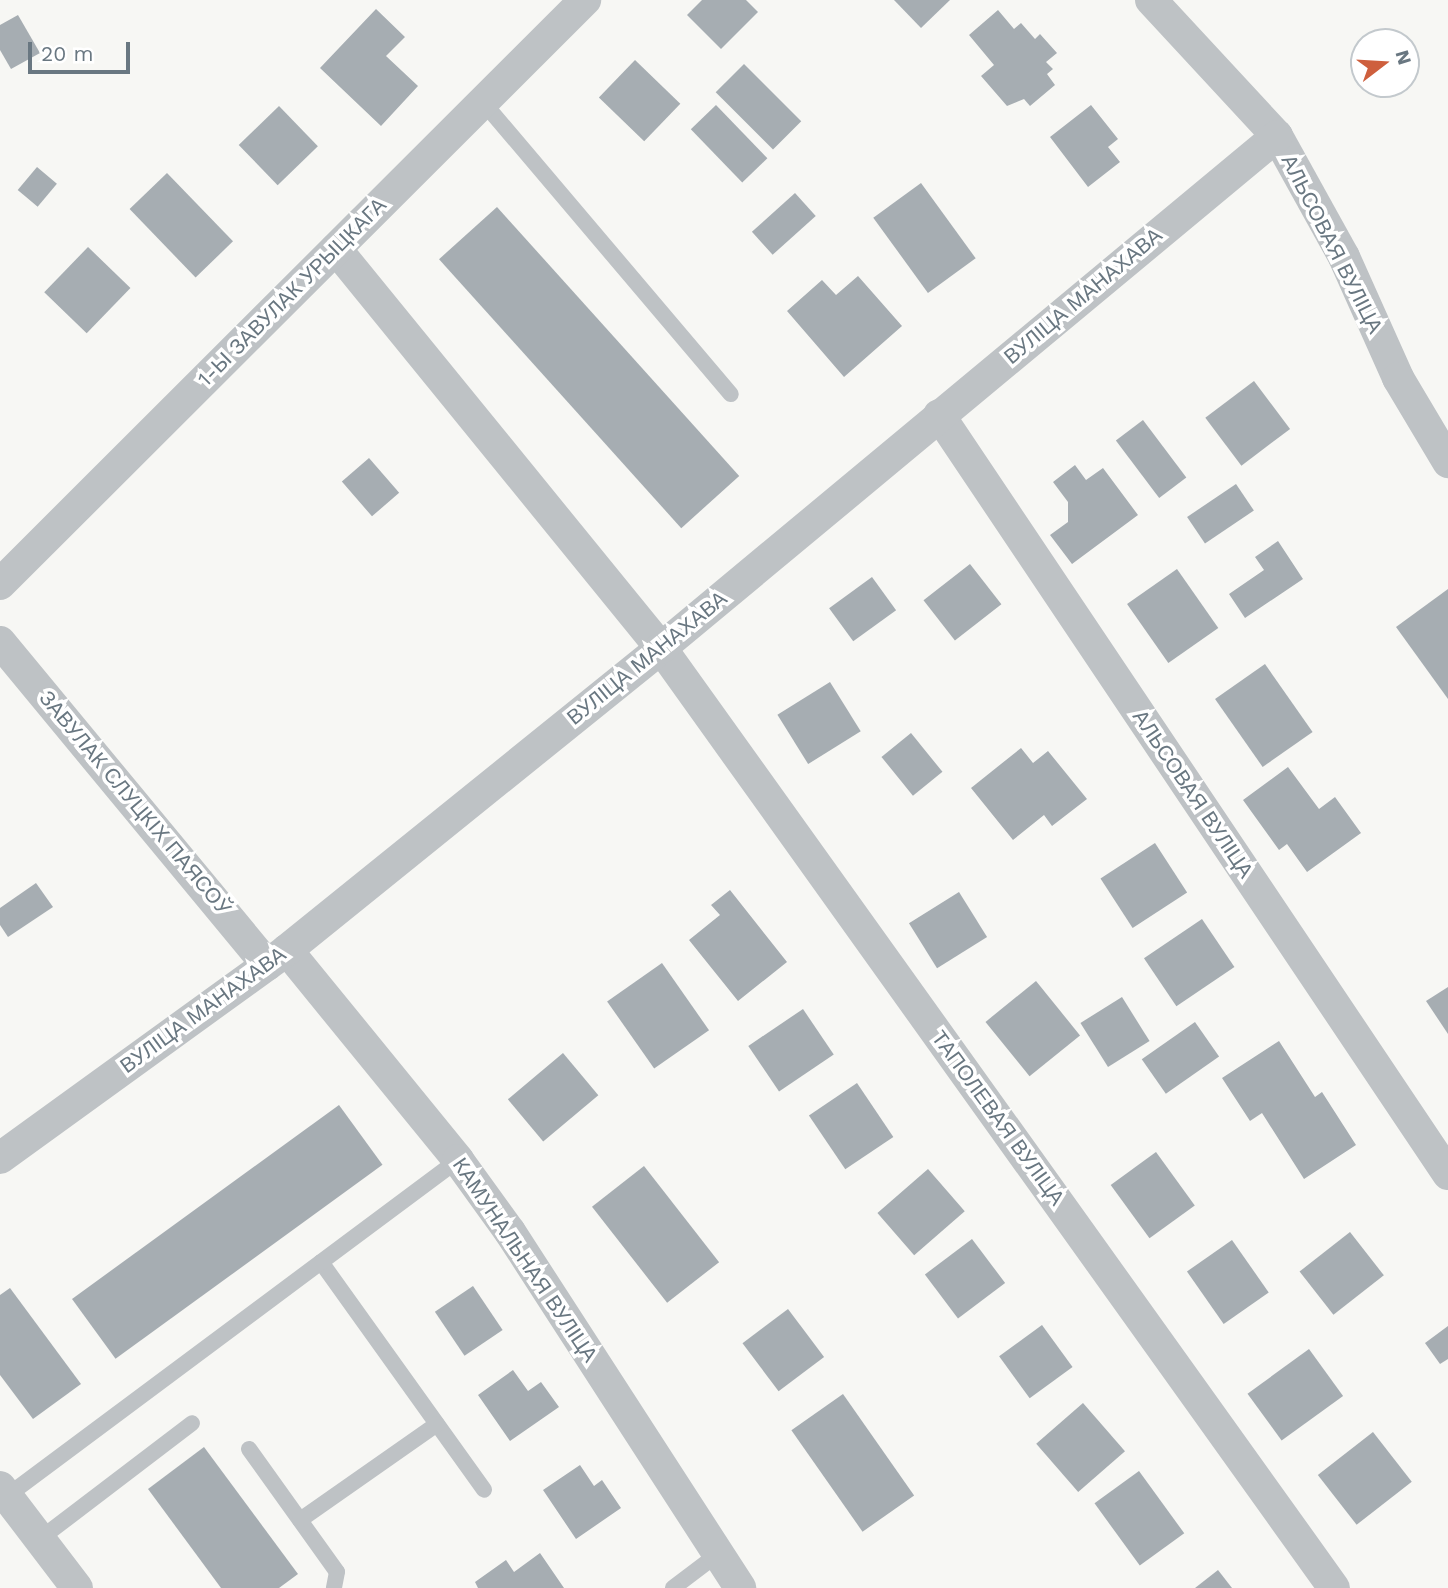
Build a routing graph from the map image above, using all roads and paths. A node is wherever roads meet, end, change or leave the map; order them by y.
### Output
1 (585, 0) edge
2 (1151, 0) edge
3 (482, 102) junction
4 (1277, 136) junction
5 (336, 249) junction
6 (731, 394) dead end
7 (939, 415) junction
8 (1448, 462) edge
9 (0, 584) edge
10 (0, 642) edge
11 (661, 648) junction
12 (277, 958) junction
13 (0, 1158) edge
14 (458, 1160) junction
15 (1448, 1174) edge
16 (321, 1262) junction
17 (192, 1423) dead end
18 (437, 1424) junction
19 (248, 1449) dead end
20 (484, 1490) dead end
21 (4, 1492) edge
22 (300, 1520) junction
23 (40, 1539) junction
24 (718, 1554) junction
25 (77, 1588) edge
26 (334, 1588) edge
27 (673, 1588) edge
28 (740, 1588) edge
29 (1334, 1588) edge

1 - 3 street, 1-Ы ЗАВУЛАК УРЫЦКАГА
2 - 4 street, АЛЬСОВАЯ ВУЛІЦА
3 - 5 street, 1-Ы ЗАВУЛАК УРЫЦКАГА
3 - 6 lane
4 - 7 street, ВУЛІЦА МАНАХАВА
4 - 8 street, АЛЬСОВАЯ ВУЛІЦА
5 - 9 street, 1-Ы ЗАВУЛАК УРЫЦКАГА
5 - 11 street, ТАПОЛЕВАЯ ВУЛІЦА
7 - 11 street, ВУЛІЦА МАНАХАВА
7 - 15 street, АЛЬСОВАЯ ВУЛІЦА
10 - 12 street, ЗАВУЛАК СЛУЦКІХ ПАЯСОЎ
11 - 12 street, ВУЛІЦА МАНАХАВА
11 - 29 street, ТАПОЛЕВАЯ ВУЛІЦА
12 - 13 street, ВУЛІЦА МАНАХАВА
12 - 14 street, КАМУНАЛЬНАЯ ВУЛІЦА
14 - 16 lane
14 - 24 street, КАМУНАЛЬНАЯ ВУЛІЦА
16 - 18 lane
16 - 21 lane
17 - 23 lane
18 - 20 lane
18 - 22 lane
19 - 22 lane
21 - 23 street
22 - 26 lane
23 - 25 street
24 - 27 lane
24 - 28 street, КАМУНАЛЬНАЯ ВУЛІЦА

